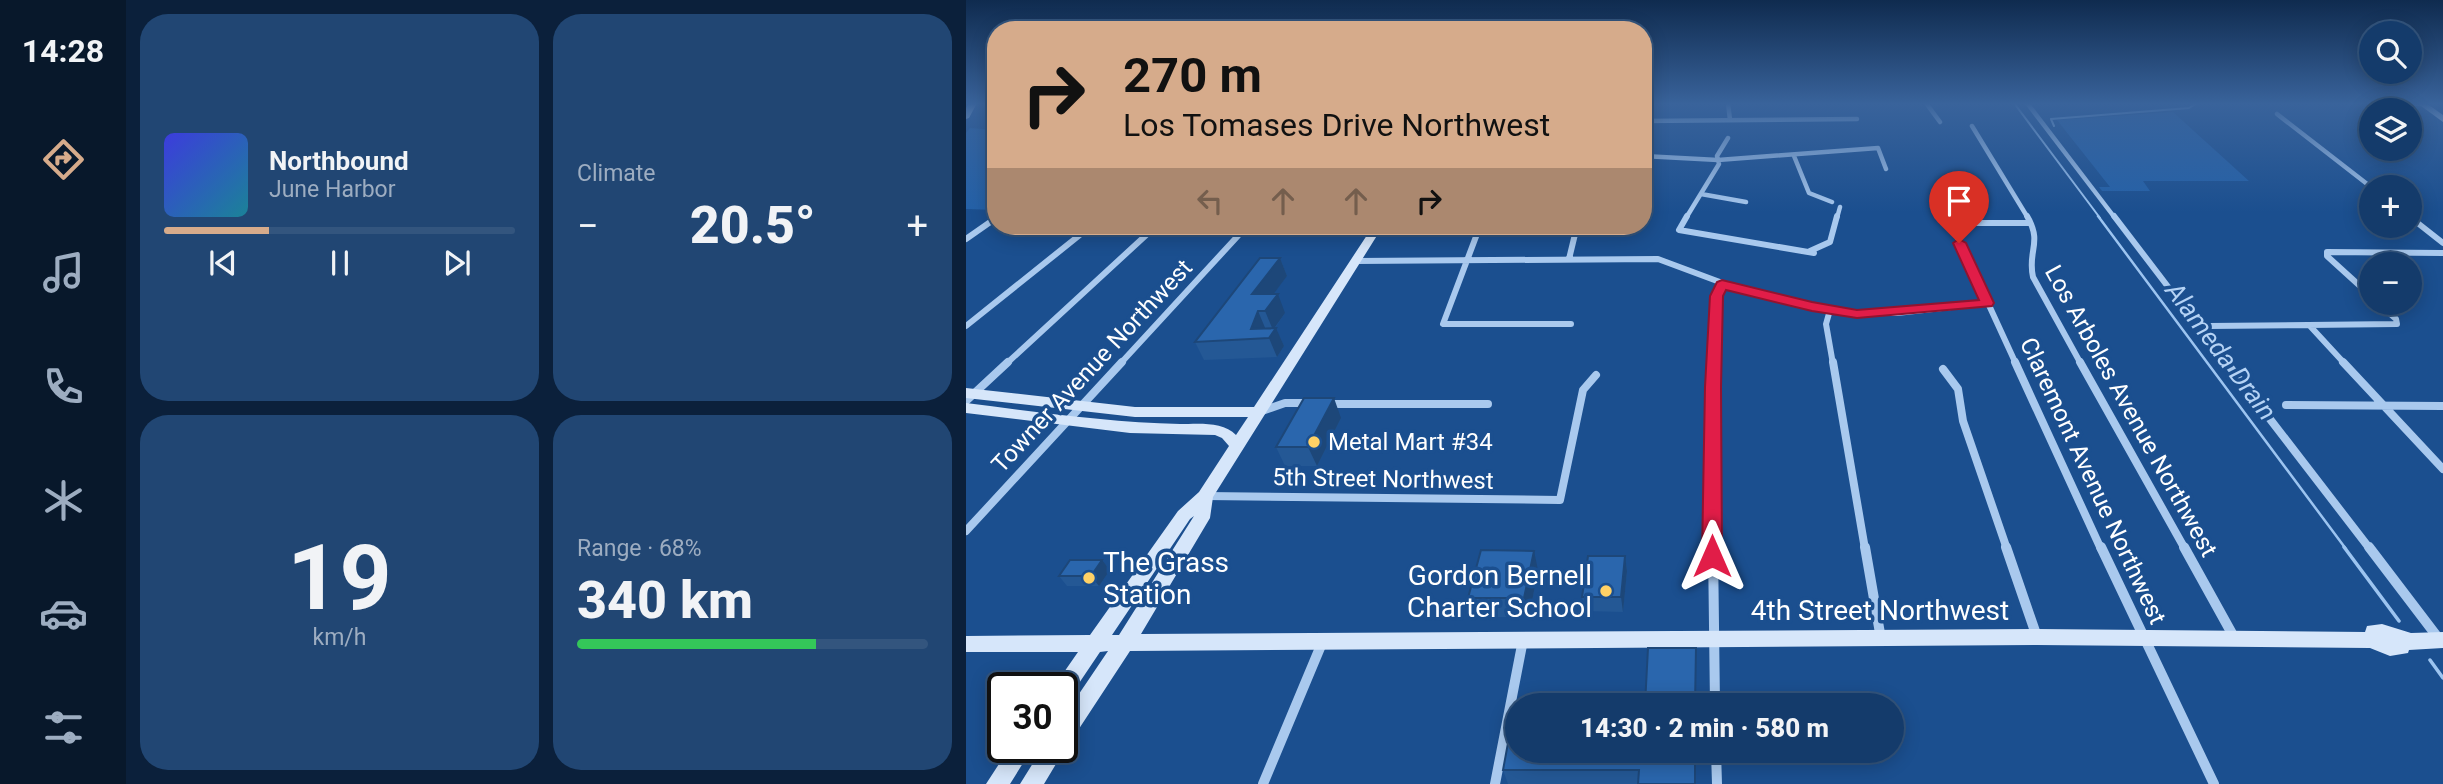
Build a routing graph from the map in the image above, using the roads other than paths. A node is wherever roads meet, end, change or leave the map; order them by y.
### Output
1 (1727, 140) edge
2 (1980, 140) edge
3 (2055, 140) edge
4 (2310, 140) edge
5 (1652, 156) edge
6 (1794, 156) junction
7 (1718, 160) junction
8 (1886, 169) dead end
9 (2359, 178) edge
10 (1701, 194) junction
11 (1938, 195) dead end
12 (1746, 202) dead end
13 (1832, 202) dead end
14 (1840, 208) dead end
15 (1950, 223) junction
16 (2030, 223) junction
17 (987, 224) edge
18 (2422, 226) edge
19 (1080, 235) edge
20 (1146, 235) edge
21 (1239, 235) edge
22 (1372, 235) edge
23 (1476, 235) edge
24 (1575, 235) edge
25 (966, 239) edge
26 (2443, 243) edge
27 (2359, 252) edge
28 (2422, 253) edge
29 (2443, 253) edge
30 (1569, 258) junction
31 (1466, 260) junction
32 (1356, 261) junction
33 (1722, 284) junction
34 (2359, 285) edge
35 (1987, 303) junction
36 (1830, 310) junction
37 (2392, 315) edge
38 (1571, 324) dead end
39 (966, 326) edge
40 (2209, 326) dead end
41 (2309, 326) junction
42 (1943, 369) dead end
43 (1596, 375) dead end
44 (968, 399) edge
45 (1488, 404) dead end
46 (2286, 405) dead end
47 (1082, 406) junction
48 (2384, 406) junction
49 (2443, 406) edge
50 (1258, 412) junction
51 (1069, 420) junction
52 (1121, 426) junction
53 (1237, 446) junction
54 (2443, 468) edge
55 (1205, 496) junction
56 (966, 531) edge
57 (2037, 637) junction
58 (1713, 638) junction
59 (1523, 639) junction
60 (2143, 639) junction
61 (2235, 639) junction
62 (1323, 640) junction
63 (1881, 640) junction
64 (2441, 640) edge
65 (1098, 642) junction
66 (1125, 642) junction
67 (966, 644) edge
68 (1076, 672) edge
69 (1715, 693) edge
70 (1078, 713) edge
71 (1011, 763) edge
72 (1045, 763) edge
73 (1716, 763) edge
74 (996, 784) edge
75 (1031, 784) edge
76 (1263, 784) edge
77 (1495, 784) edge
78 (1717, 784) edge
79 (2214, 784) edge

1 - 7 street
2 - 16 street, Los Arboles Avenue Northwest
3 - 64 street
4 - 9 street
5 - 7 street
6 - 7 street
6 - 8 street
6 - 13 street
7 - 10 street
10 - 12 street
10 - 14 street
11 - 15 street, Claremont Avenue Northwest
15 - 16 street
15 - 35 street, Claremont Avenue Northwest
16 - 61 street, Los Arboles Avenue Northwest
17 - 25 street
18 - 26 street
19 - 39 street
20 - 44 street
21 - 47 street, Towner Avenue Northwest
22 - 32 main road
23 - 31 street
24 - 30 street
27 - 34 street
28 - 29 street
30 - 31 street
30 - 33 street
31 - 32 street
31 - 38 street
32 - 50 main road
33 - 36 street
33 - 58 street
35 - 36 street
35 - 60 street, Claremont Avenue Northwest
36 - 63 street
37 - 41 street
40 - 41 street
41 - 48 street
42 - 57 street
43 - 55 street, 5th Street Northwest
44 - 47 main road
44 - 51 main road
45 - 50 street
46 - 48 street
47 - 50 main road
47 - 51 street, Towner Avenue Northwest
48 - 49 street
48 - 54 street
50 - 52 main road
50 - 53 main road
51 - 52 main road
51 - 56 street, Towner Avenue Northwest
52 - 53 main road
53 - 55 main road
55 - 65 main road
55 - 66 main road
57 - 60 main road, 4th Street Northwest
57 - 63 main road, 4th Street Northwest
58 - 59 main road, 4th Street Northwest
58 - 63 main road, 4th Street Northwest
58 - 69 street
59 - 62 main road, 4th Street Northwest
59 - 77 street
60 - 61 main road, 4th Street Northwest
60 - 79 street, Claremont Avenue Northwest
61 - 64 main road, 4th Street Northwest
62 - 66 main road, 4th Street Northwest
62 - 76 street
65 - 66 main road, 4th Street Northwest
65 - 67 main road, 4th Street Northwest
65 - 68 main road
66 - 70 main road
71 - 74 main road
72 - 75 main road
73 - 78 street

